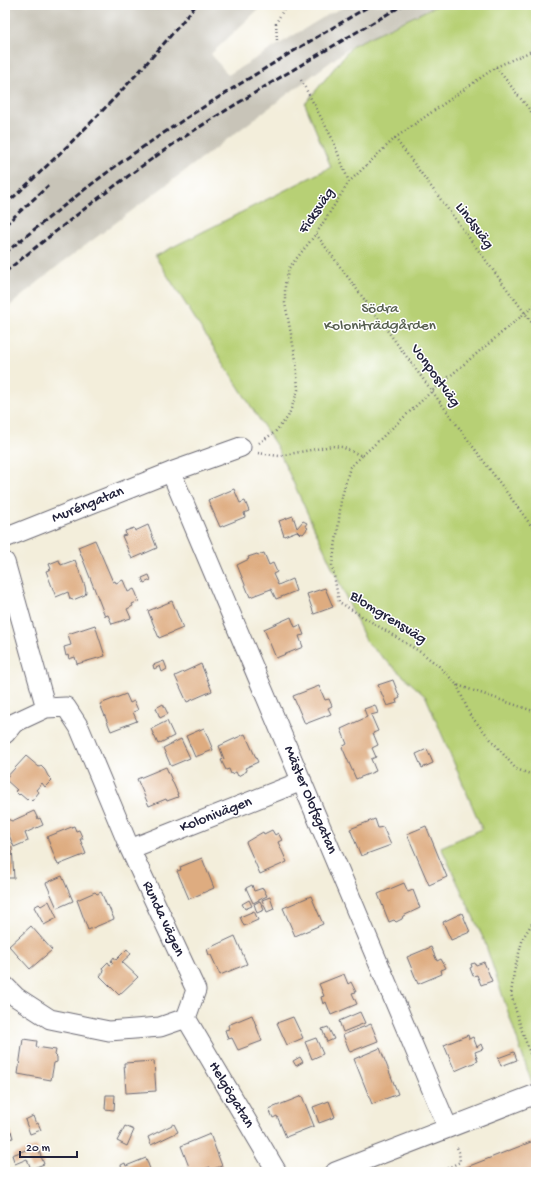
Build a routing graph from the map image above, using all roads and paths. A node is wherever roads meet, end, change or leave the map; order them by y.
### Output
1 (286, 5) edge
2 (278, 40) dead end
3 (536, 49) edge
4 (496, 67) junction
5 (301, 80) dead end
6 (536, 118) edge
7 (395, 138) junction
8 (349, 182) junction
9 (316, 234) junction
10 (536, 304) edge
11 (525, 314) junction
12 (536, 328) edge
13 (432, 391) junction
14 (241, 447) junction
15 (362, 456) junction
16 (171, 472) junction
17 (536, 532) edge
18 (5, 538) edge
19 (5, 562) edge
20 (457, 685) junction
21 (46, 708) junction
22 (536, 712) edge
23 (5, 734) edge
24 (536, 776) edge
25 (302, 781) junction
26 (130, 849) junction
27 (536, 917) edge
28 (5, 986) edge
29 (186, 1018) junction
30 (536, 1070) edge
31 (536, 1094) edge
32 (448, 1128) junction
33 (277, 1172) edge
34 (335, 1172) edge
35 (440, 1172) edge

1 - 2 path
3 - 4 path, Ficksväg
4 - 6 path
4 - 7 path, Ficksväg
5 - 8 path
7 - 8 path, Ficksväg
7 - 11 path, Lindsväg
8 - 9 path, Ficksväg
9 - 13 path, Vonpostväg
9 - 14 path, Ficksväg
10 - 11 path, Blomgrensväg
11 - 12 path, Lindsväg
11 - 13 path, Blomgrensväg
13 - 15 path, Blomgrensväg
13 - 17 path, Vonpostväg
14 - 15 path
14 - 16 street, Muréngatan
15 - 20 path, Blomgrensväg
16 - 18 street, Muréngatan
16 - 25 street, Mäster Olofsgatan
19 - 21 street
20 - 22 path, Blomgrensväg
20 - 24 path
21 - 23 street, Runda vägen
21 - 26 street, Runda vägen
25 - 26 street, Kolonivägen
25 - 32 street, Mäster Olofsgatan
26 - 29 street, Runda vägen
27 - 30 path
28 - 29 street
29 - 33 street, Helgögatan
31 - 32 street
32 - 34 street
32 - 35 path

